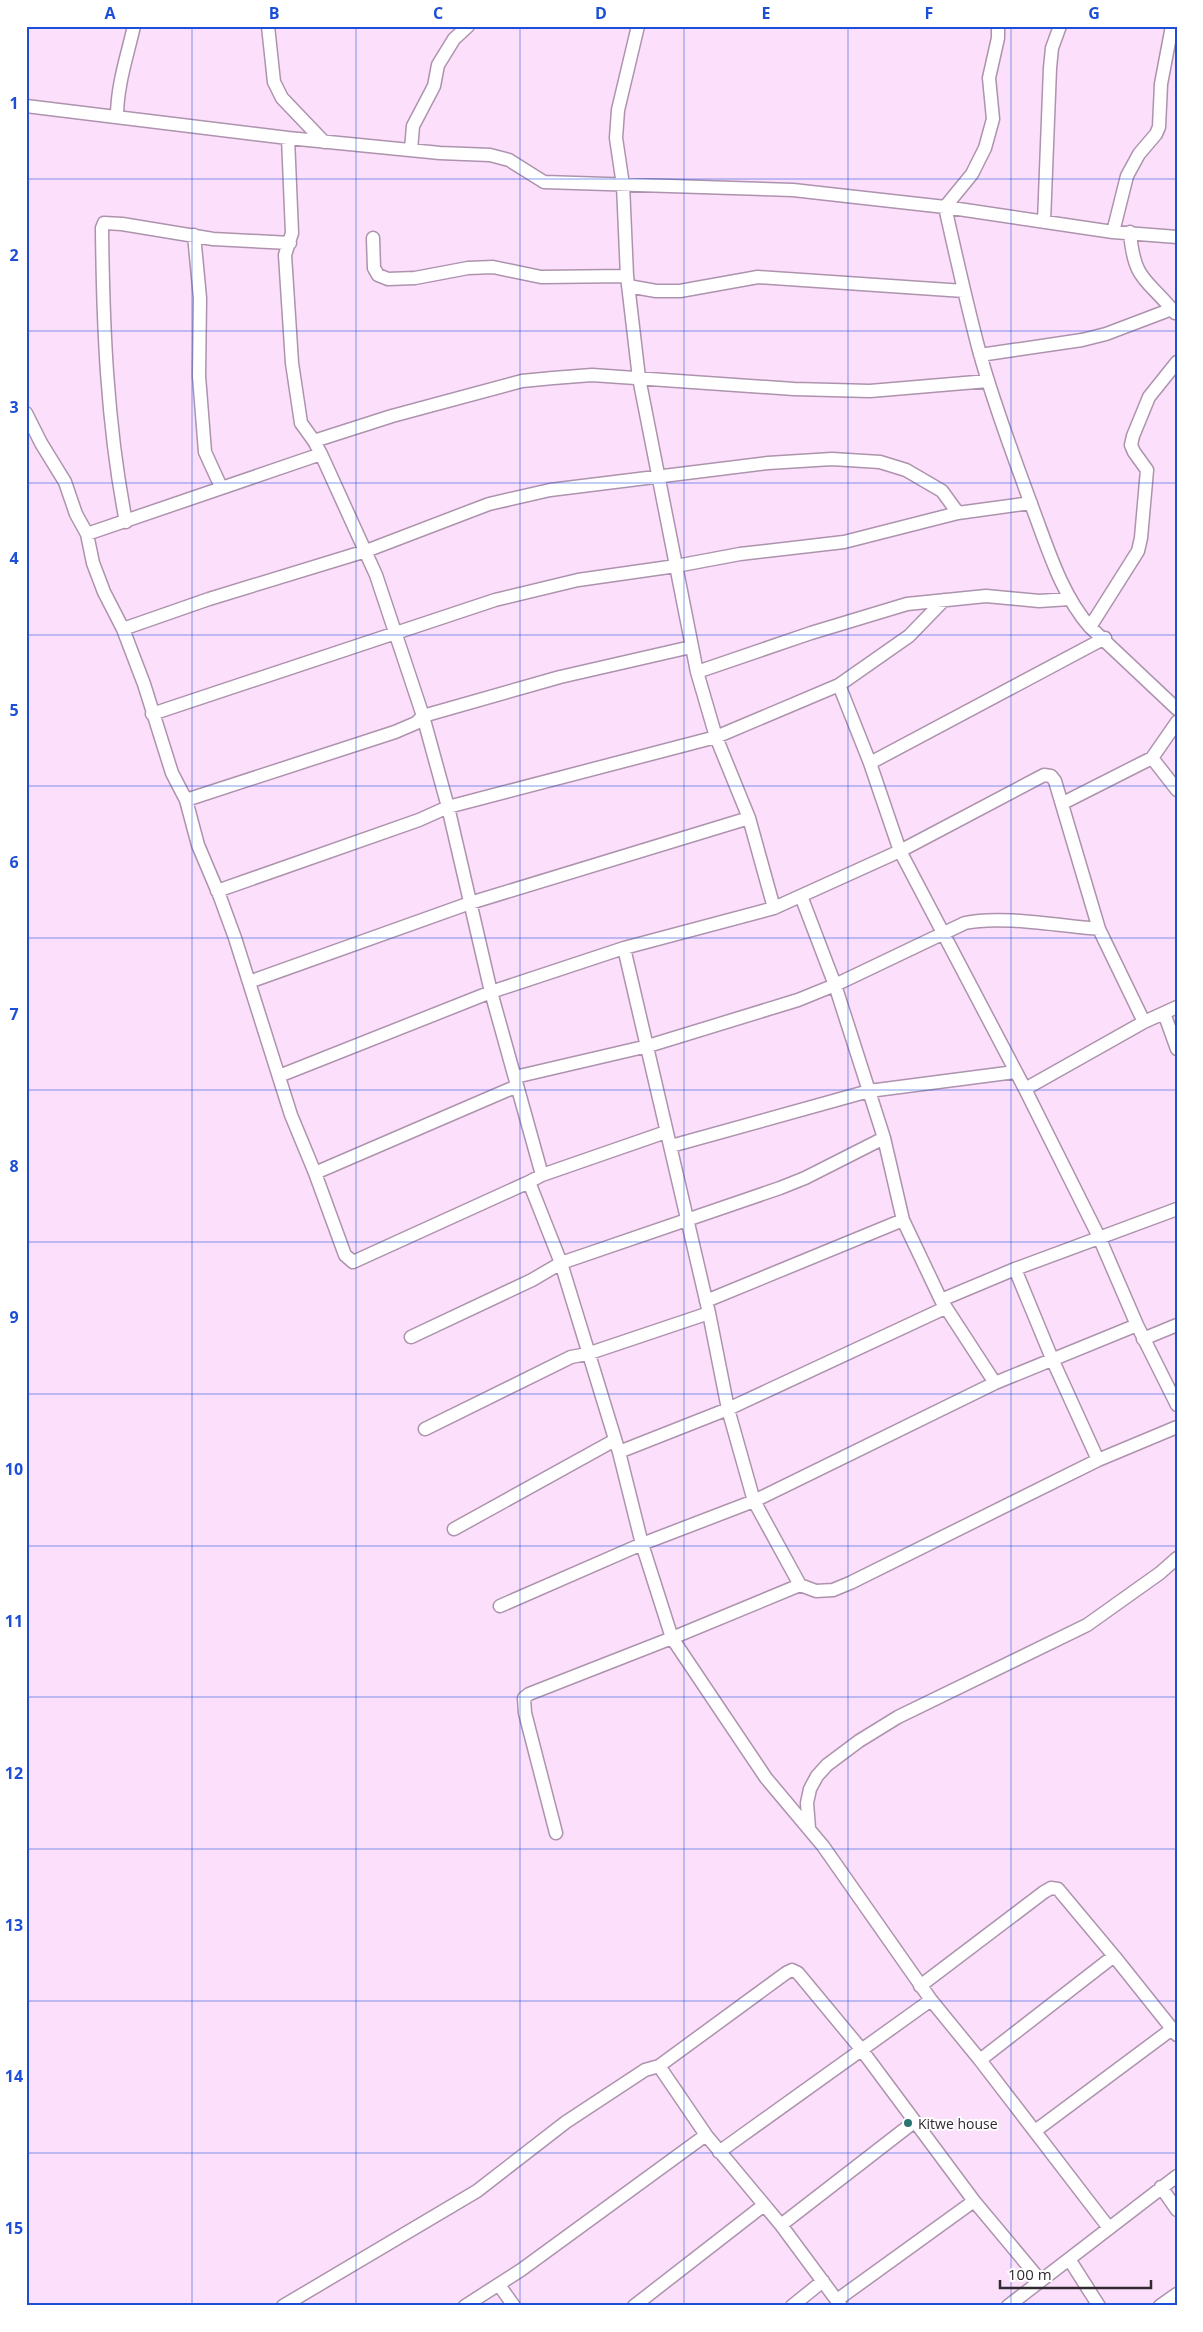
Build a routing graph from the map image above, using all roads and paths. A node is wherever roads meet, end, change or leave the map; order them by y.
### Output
1 (134, 26) edge
2 (268, 26) edge
3 (468, 26) edge
4 (638, 26) edge
5 (998, 26) edge
6 (1060, 26) edge
7 (1172, 26) edge
8 (26, 106) edge
9 (116, 117) junction
10 (288, 138) junction
11 (324, 142) junction
12 (411, 150) junction
13 (623, 186) junction
14 (945, 207) junction
15 (1044, 222) junction
16 (1113, 232) junction
17 (1130, 232) junction
18 (194, 235) junction
19 (1177, 237) edge
20 (374, 238) dead end
21 (290, 243) junction
22 (627, 281) junction
23 (964, 291) junction
24 (1174, 312) edge
25 (980, 355) junction
26 (1177, 362) edge
27 (639, 378) junction
28 (988, 381) junction
29 (26, 413) edge
30 (314, 441) junction
31 (321, 454) junction
32 (657, 475) junction
33 (221, 487) junction
34 (1031, 503) junction
35 (958, 513) junction
36 (126, 522) junction
37 (87, 534) junction
38 (366, 551) junction
39 (676, 566) junction
40 (1070, 599) junction
41 (944, 600) junction
42 (1090, 627) junction
43 (123, 629) junction
44 (395, 634) junction
45 (1104, 638) junction
46 (691, 648) junction
47 (697, 672) junction
48 (839, 685) junction
49 (1177, 709) edge
50 (152, 714) junction
51 (422, 716) junction
52 (1177, 722) edge
53 (716, 737) junction
54 (1152, 758) junction
55 (870, 763) junction
56 (1177, 790) edge
57 (186, 800) junction
58 (1063, 803) junction
59 (448, 807) junction
60 (749, 818) junction
61 (900, 851) junction
62 (217, 891) junction
63 (801, 896) junction
64 (470, 903) junction
65 (774, 908) junction
66 (1099, 929) junction
67 (943, 934) junction
68 (624, 948) junction
69 (249, 982) junction
70 (835, 985) junction
71 (491, 992) junction
72 (1177, 1007) edge
73 (1164, 1013) junction
74 (1144, 1022) junction
75 (648, 1046) junction
76 (1177, 1050) edge
77 (1015, 1072) junction
78 (279, 1076) junction
79 (516, 1081) junction
80 (1025, 1089) junction
81 (869, 1091) junction
82 (666, 1132) junction
83 (884, 1138) junction
84 (670, 1146) junction
85 (315, 1173) junction
86 (542, 1175) junction
87 (530, 1182) junction
88 (1177, 1209) edge
89 (687, 1220) junction
90 (903, 1220) junction
91 (1099, 1237) junction
92 (560, 1262) junction
93 (1015, 1268) junction
94 (943, 1304) junction
95 (707, 1307) junction
96 (1137, 1325) junction
97 (1177, 1325) edge
98 (411, 1337) dead end
99 (1143, 1339) junction
100 (588, 1354) junction
101 (1053, 1361) junction
102 (995, 1383) junction
103 (1177, 1405) edge
104 (728, 1409) junction
105 (1177, 1427) edge
106 (425, 1429) dead end
107 (617, 1446) junction
108 (1098, 1460) junction
109 (754, 1501) junction
110 (454, 1529) dead end
111 (642, 1544) junction
112 (1177, 1558) edge
113 (800, 1585) junction
114 (500, 1606) dead end
115 (672, 1638) junction
116 (809, 1828) junction
117 (556, 1833) dead end
118 (1114, 1956) junction
119 (920, 1986) junction
120 (931, 2000) junction
121 (1174, 2032) edge
122 (861, 2049) junction
123 (980, 2060) junction
124 (659, 2066) junction
125 (914, 2122) junction
126 (1035, 2130) junction
127 (706, 2135) junction
128 (719, 2152) junction
129 (1177, 2176) edge
130 (1161, 2188) junction
131 (974, 2200) junction
132 (764, 2205) junction
133 (1177, 2210) edge
134 (781, 2225) junction
135 (1109, 2228) junction
136 (1070, 2259) junction
137 (1040, 2280) junction
138 (823, 2281) junction
139 (499, 2285) junction
140 (1177, 2294) edge
141 (839, 2303) edge
142 (283, 2306) edge
143 (464, 2306) edge
144 (514, 2306) edge
145 (634, 2306) edge
146 (792, 2306) edge
147 (1008, 2306) edge
148 (1100, 2306) edge
149 (1160, 2306) edge

1 - 9 street
2 - 11 street
3 - 12 street
4 - 13 street
5 - 14 street
6 - 15 street
7 - 16 street
8 - 9 street
9 - 10 street
10 - 11 street
10 - 21 street
11 - 12 street
12 - 13 street
13 - 14 street
13 - 22 street
14 - 15 street
14 - 23 street
15 - 16 street
16 - 17 street
17 - 19 street
17 - 24 street
18 - 21 street
18 - 33 street
18 - 36 street
20 - 22 street
21 - 30 street
22 - 23 street
22 - 27 street
23 - 25 street
24 - 25 street
25 - 28 street
26 - 42 street
27 - 28 street
27 - 30 street
27 - 32 street
28 - 34 street
29 - 37 street
30 - 31 street
31 - 33 street
31 - 38 street
32 - 35 street
32 - 38 street
32 - 39 street
33 - 36 street
34 - 35 street
34 - 40 street
35 - 39 street
36 - 37 street
37 - 43 street
38 - 43 street
38 - 44 street
39 - 44 street
39 - 46 street
40 - 41 street
40 - 42 street
41 - 47 street
41 - 48 street
42 - 45 street
43 - 50 street
44 - 50 street
44 - 51 street
45 - 49 street
45 - 55 street
46 - 47 street
46 - 51 street
47 - 53 street
48 - 53 street
48 - 55 street
50 - 57 street
51 - 57 street
51 - 59 street
52 - 54 street
53 - 59 street
53 - 60 street
54 - 56 street
54 - 58 street
55 - 61 street
57 - 62 street
58 - 61 street
58 - 66 street
59 - 62 street
59 - 64 street
60 - 64 street
60 - 65 street
61 - 63 street
61 - 67 street
62 - 69 street
63 - 65 street
63 - 70 street
64 - 69 street
64 - 71 street
65 - 68 street
66 - 67 street
66 - 74 street
67 - 70 street
67 - 77 street
68 - 71 street
68 - 75 street
69 - 78 street
70 - 75 street
70 - 81 street
71 - 78 street
71 - 79 street
72 - 73 street
73 - 74 street
73 - 76 street
74 - 80 street
75 - 79 street
75 - 82 street
77 - 80 street
77 - 81 street
78 - 85 street
79 - 85 street
79 - 86 street
80 - 91 street
81 - 83 street
81 - 84 street
82 - 84 street
82 - 86 street
83 - 89 street
83 - 90 street
84 - 89 street
85 - 87 street
86 - 87 street
87 - 92 street
88 - 91 street
89 - 92 street
89 - 95 street
90 - 94 street
90 - 95 street
91 - 93 street
91 - 96 street
92 - 98 street
92 - 100 street
93 - 94 street
93 - 101 street
94 - 102 street
94 - 104 street
95 - 100 street
95 - 104 street
96 - 99 street
96 - 101 street
97 - 99 street
99 - 103 street
100 - 106 street
100 - 107 street
101 - 102 street
101 - 108 street
102 - 109 street
104 - 107 street
104 - 109 street
105 - 108 street
107 - 110 street
107 - 111 street
108 - 113 street
109 - 111 street
109 - 113 street
111 - 114 street
111 - 115 street
112 - 116 street
113 - 115 street
115 - 116 street
115 - 117 street
116 - 119 street
118 - 119 street
118 - 121 street
118 - 123 street
119 - 120 street
120 - 122 street
120 - 123 street
121 - 126 street
122 - 124 street
122 - 125 street
122 - 128 street
123 - 126 street
124 - 127 street
124 - 142 street
125 - 131 street
125 - 134 street
126 - 135 street
127 - 128 street
127 - 139 street
128 - 132 street
129 - 130 street
130 - 133 street
130 - 135 street
131 - 137 street
131 - 141 street
132 - 134 street
132 - 145 street
134 - 138 street
135 - 136 street
136 - 137 street
136 - 148 street
137 - 147 street
138 - 141 street
138 - 146 street
139 - 143 street
139 - 144 street
140 - 149 street

